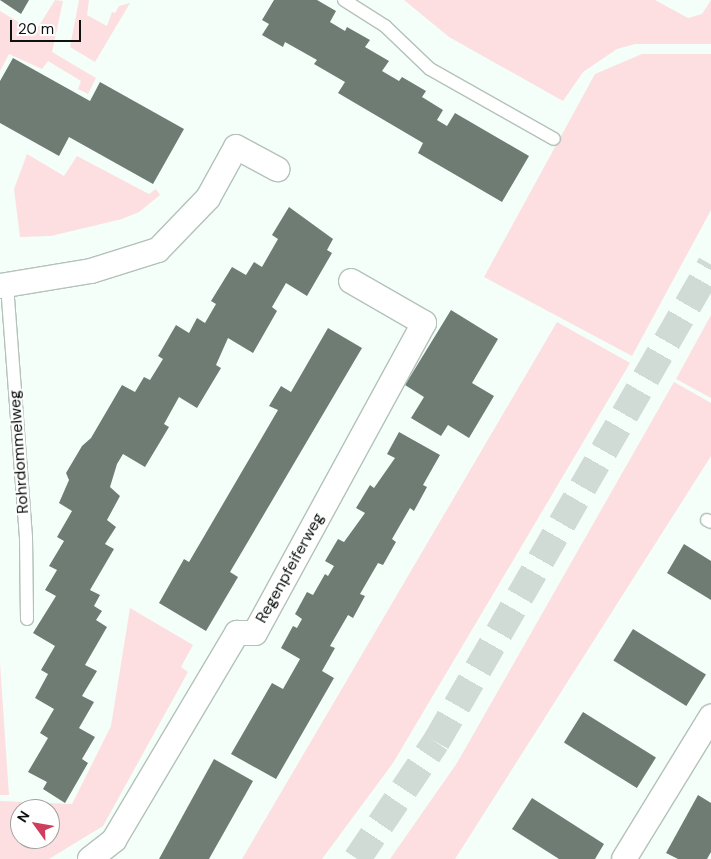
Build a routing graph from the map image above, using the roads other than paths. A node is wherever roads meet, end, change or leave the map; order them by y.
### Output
1 (344, 0) edge
2 (554, 139) dead end
3 (277, 169) dead end
4 (351, 282) dead end
5 (3, 286) edge
6 (27, 619) dead end
7 (711, 717) edge
8 (90, 859) edge
9 (624, 859) edge

1 - 2 lane
3 - 5 street, Rohrdommelweg
4 - 8 street, Regenpfeiferweg
5 - 6 lane, Rohrdommelweg
7 - 9 street

